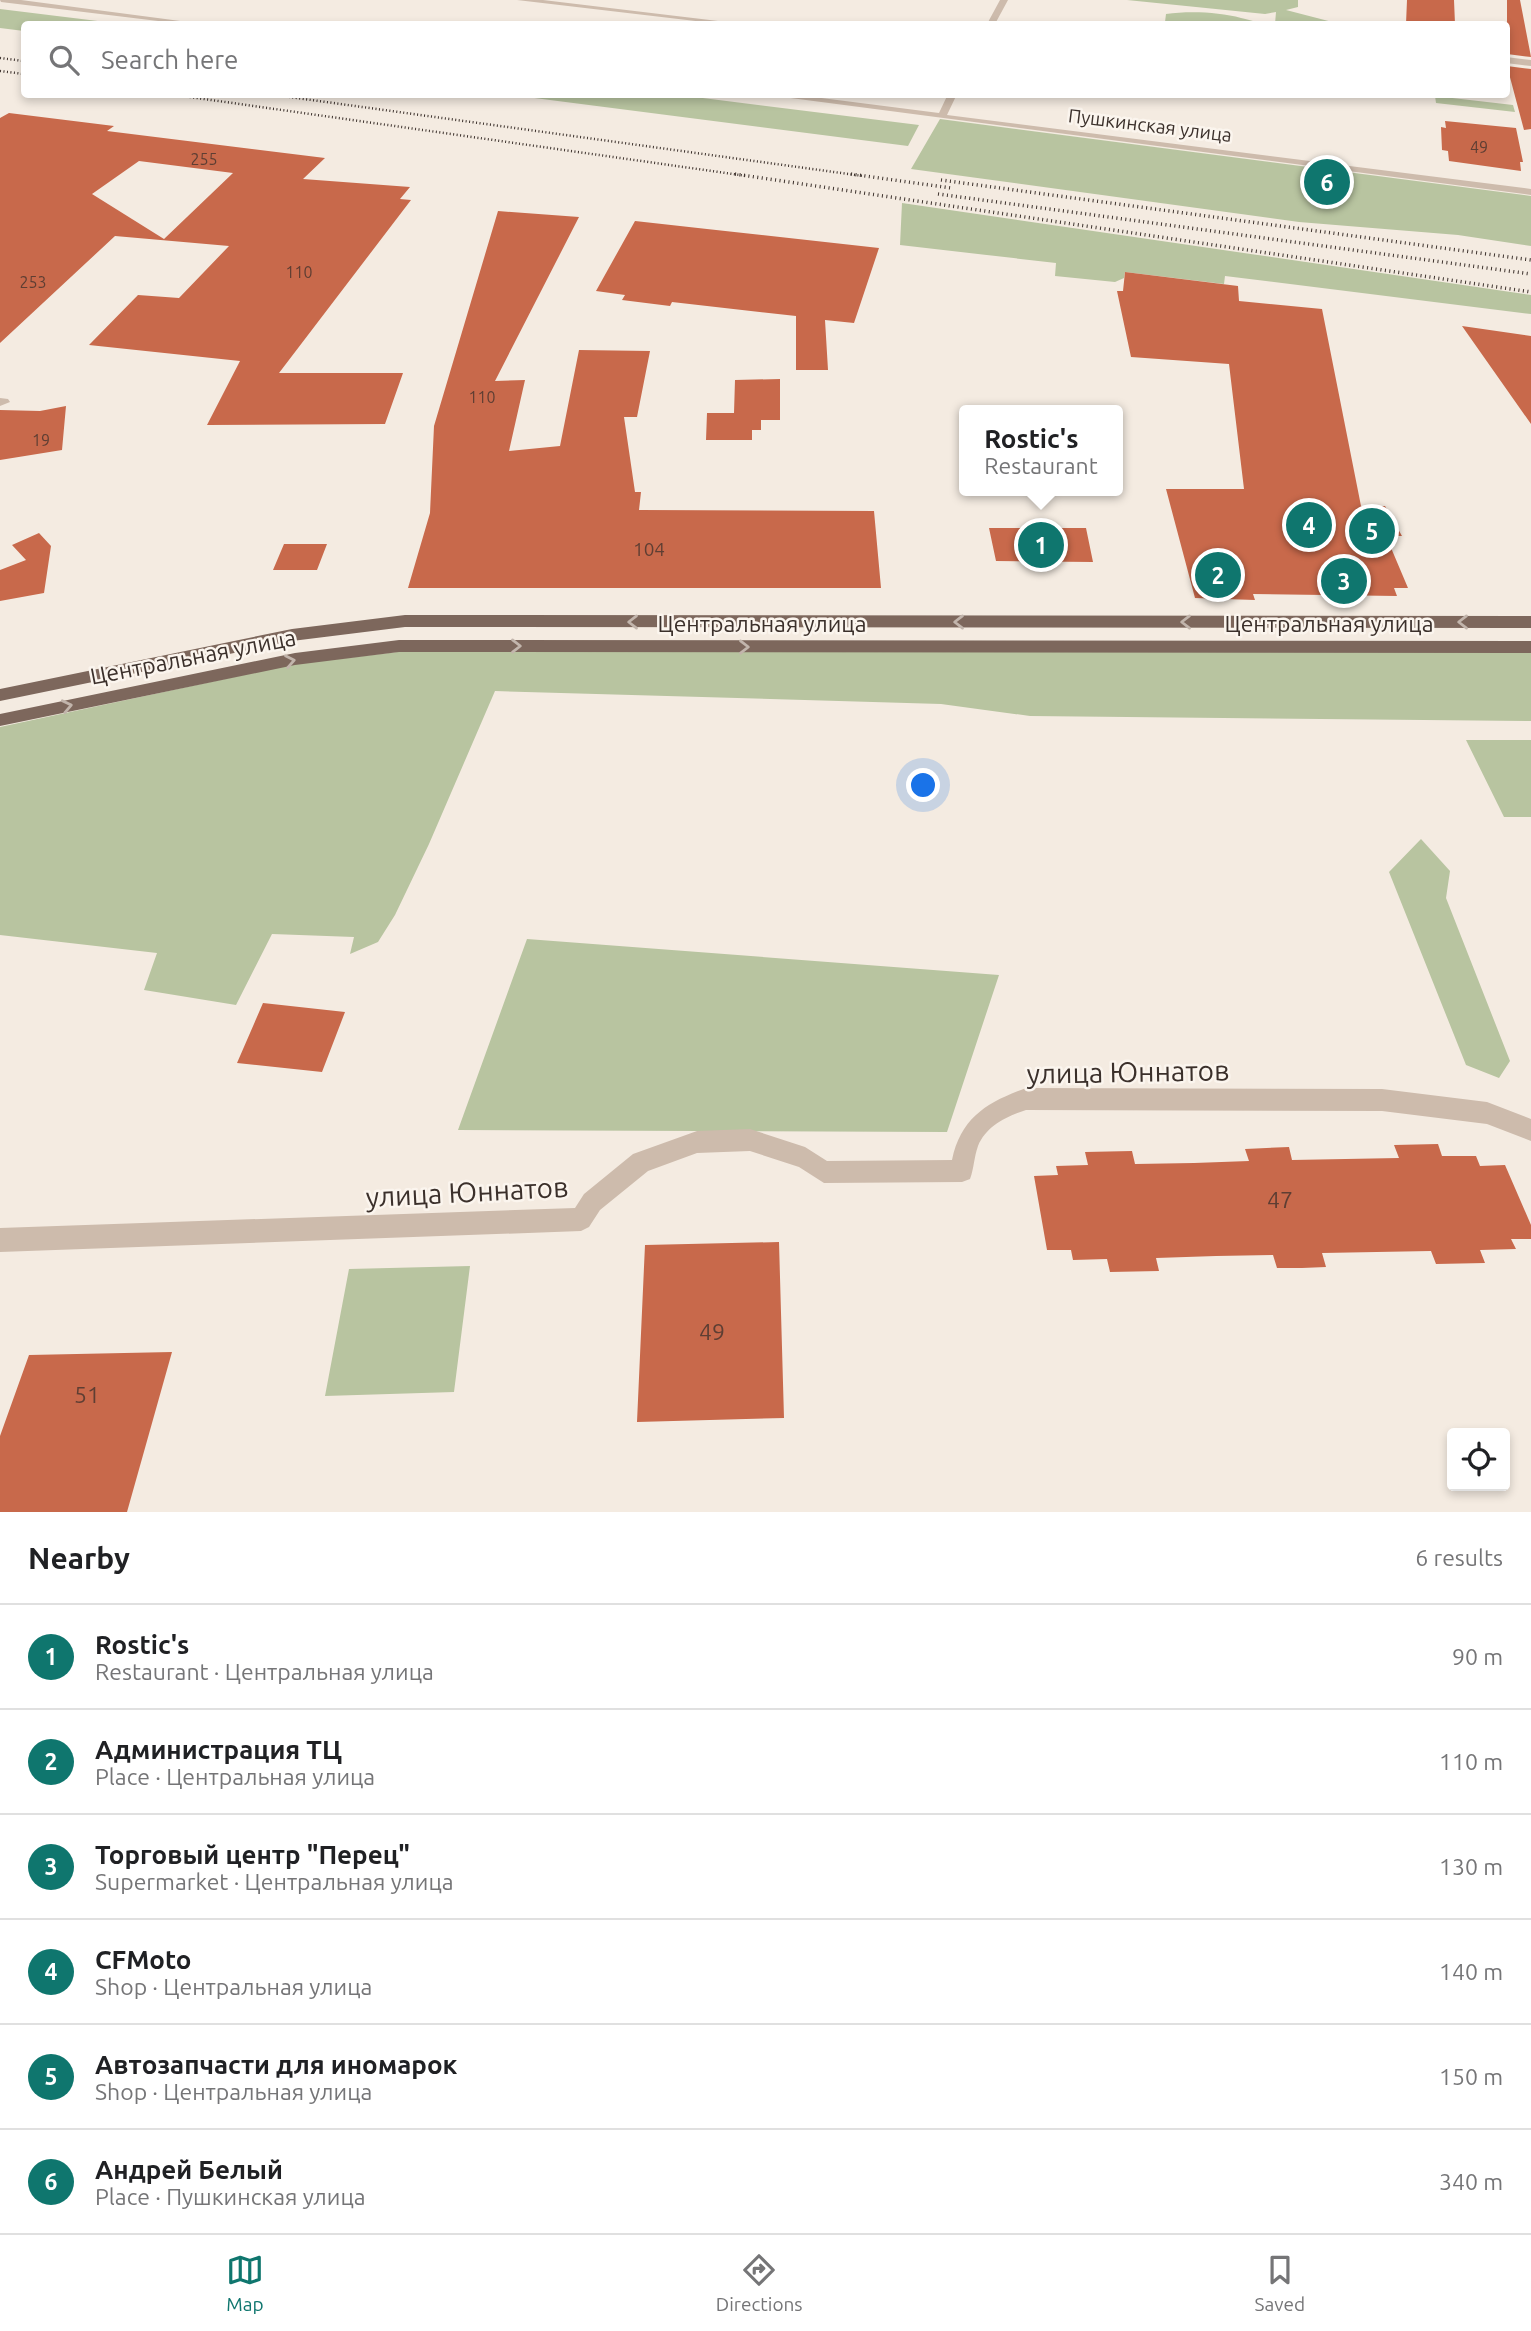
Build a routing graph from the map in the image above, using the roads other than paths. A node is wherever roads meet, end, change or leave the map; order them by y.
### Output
1 (1, 0) edge
2 (521, 0) edge
3 (1004, 0) edge
4 (37, 2) edge
5 (177, 21) edge
6 (712, 21) edge
7 (993, 21) edge
8 (1510, 60) edge
9 (1531, 63) edge
10 (796, 98) edge
11 (951, 98) edge
12 (942, 116) junction
13 (1531, 192) edge
14 (1531, 622) edge
15 (1531, 648) edge
16 (0, 695) edge
17 (0, 720) edge
18 (1531, 1130) edge
19 (0, 1240) edge

1 - 4 street
2 - 6 street
3 - 7 street
4 - 5 street
8 - 9 street
10 - 12 street, Пушкинская улица
11 - 12 street
12 - 13 street, Пушкинская улица
14 -> 16 main road, Центральная улица
17 -> 15 main road, Центральная улица
18 - 19 street, улица Юннатов

